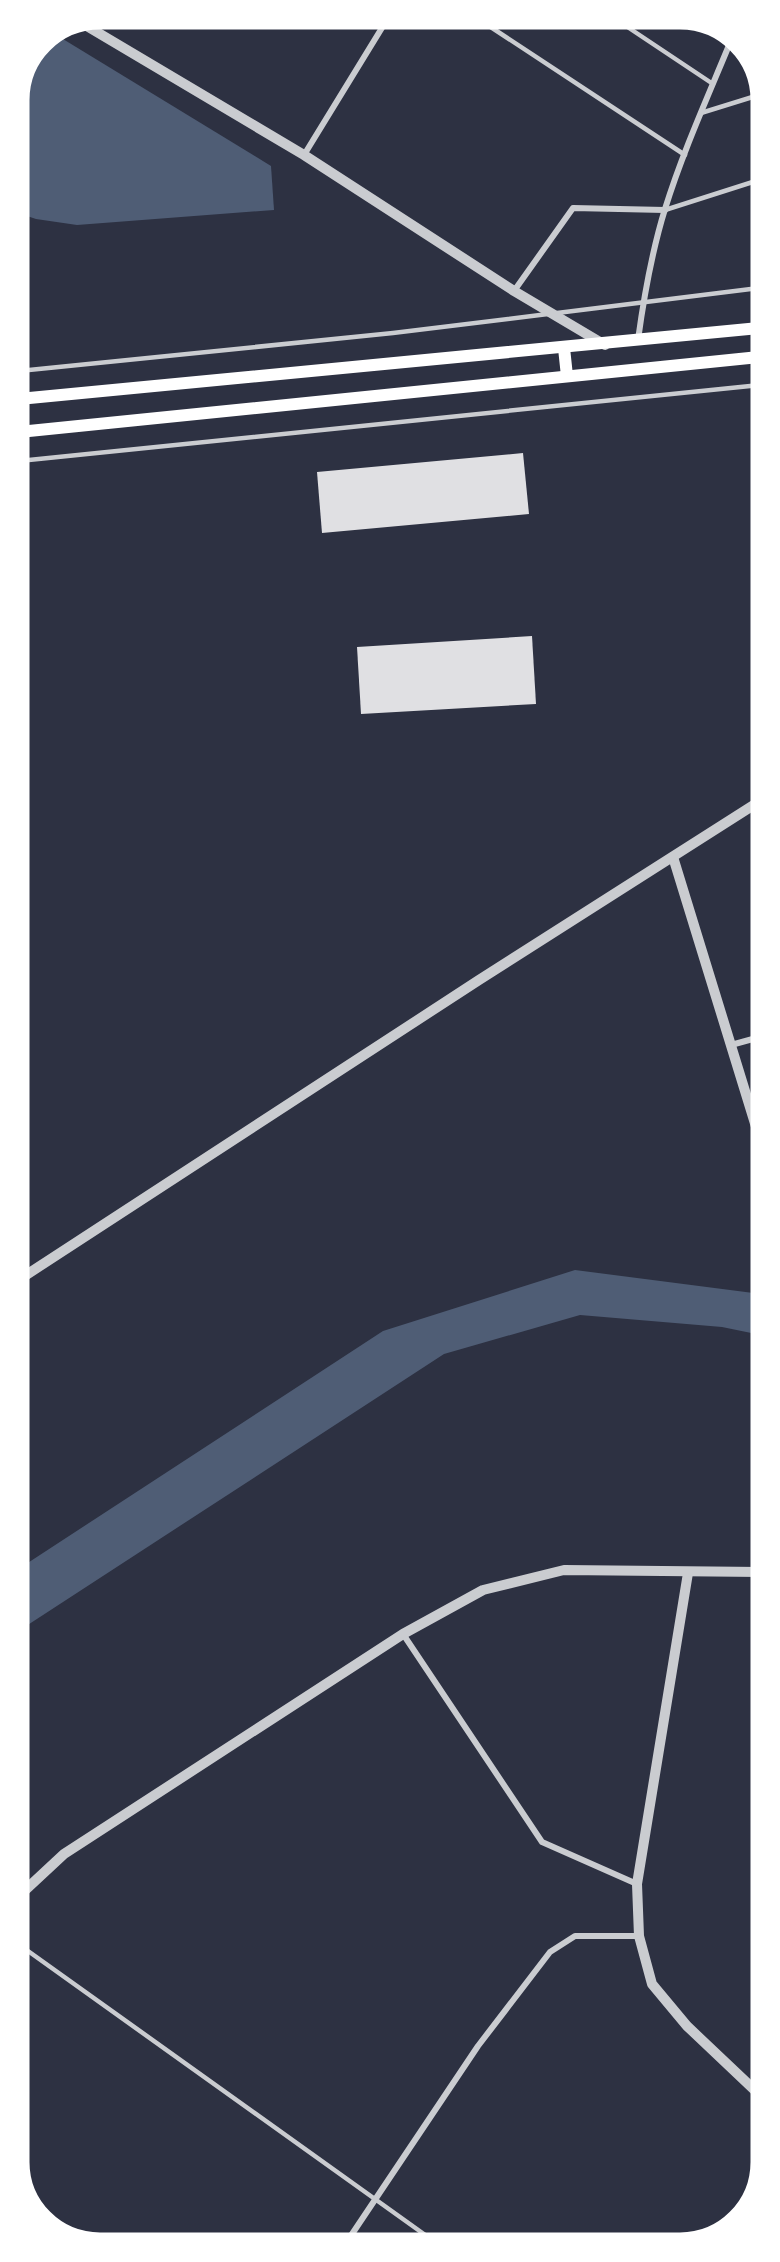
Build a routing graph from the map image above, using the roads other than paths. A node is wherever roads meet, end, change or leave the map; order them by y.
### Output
1 (382, 28) edge
2 (93, 29) edge
3 (493, 29) edge
4 (630, 29) edge
5 (728, 47) edge
6 (713, 84) junction
7 (752, 97) edge
8 (701, 113) junction
9 (304, 155) junction
10 (685, 155) junction
11 (752, 182) edge
12 (664, 210) junction
13 (752, 289) edge
14 (514, 291) junction
15 (644, 302) junction
16 (552, 313) junction
17 (752, 329) edge
18 (638, 341) junction
19 (605, 345) junction
20 (564, 348) junction
21 (752, 358) edge
22 (28, 370) edge
23 (567, 376) junction
24 (752, 386) edge
25 (28, 398) edge
26 (28, 431) edge
27 (28, 460) edge
28 (752, 806) edge
29 (673, 857) junction
30 (752, 1039) edge
31 (731, 1045) junction
32 (752, 1116) edge
33 (28, 1274) edge
34 (752, 1572) edge
35 (688, 1573) junction
36 (403, 1634) junction
37 (637, 1884) junction
38 (28, 1887) edge
39 (639, 1936) junction
40 (28, 1951) edge
41 (752, 2088) edge
42 (376, 2199) junction
43 (353, 2233) edge
44 (423, 2234) edge

1 - 9 street
2 - 9 street
3 - 10 lane
4 - 6 lane
5 - 6 street
6 - 8 street
7 - 8 lane
8 - 10 street
9 - 14 street
10 - 12 street
11 - 12 lane
12 - 14 street
12 - 15 street
13 - 15 lane
14 - 16 street
15 - 16 lane
15 - 18 street
16 - 19 street
16 - 22 lane
17 - 18 main road
18 - 19 main road
19 - 20 main road
20 - 23 main road
20 - 25 main road
21 - 23 main road
23 - 26 main road
24 - 27 lane
28 - 29 street
29 - 31 street
29 - 33 street
30 - 31 street
31 - 32 street
34 - 35 street
35 - 36 street
35 - 37 street
36 - 37 street
36 - 38 street
37 - 39 street
39 - 41 street
39 - 42 street
40 - 42 lane
42 - 43 street
42 - 44 lane

